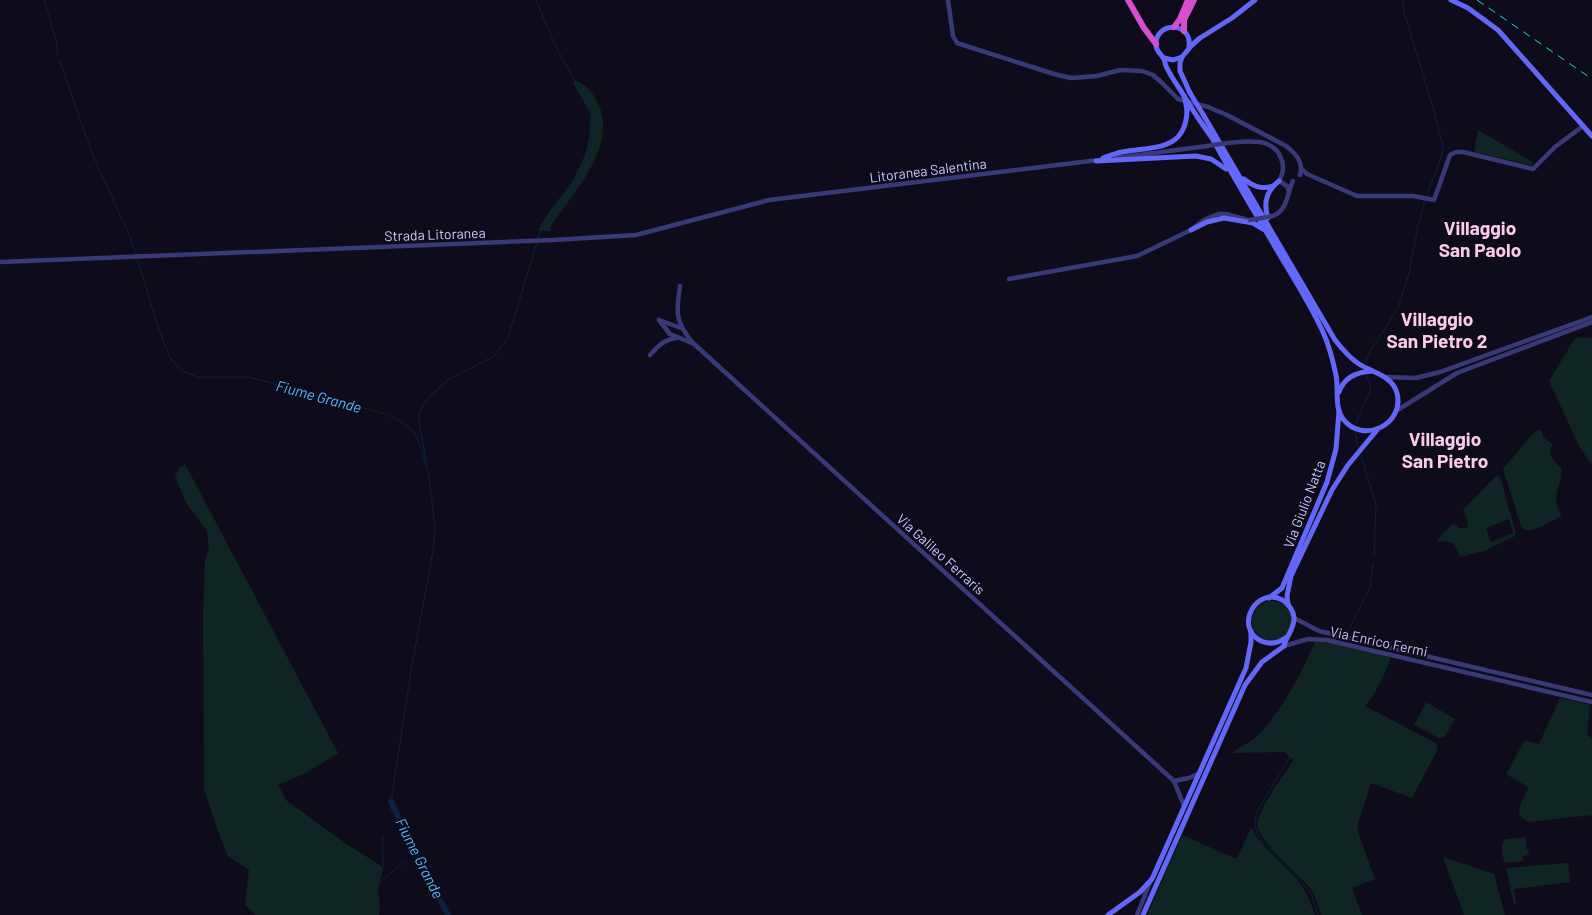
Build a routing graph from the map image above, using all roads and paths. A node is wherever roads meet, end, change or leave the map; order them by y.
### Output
1 (948, 0) edge
2 (1128, 0) edge
3 (1192, 0) edge
4 (1255, 0) edge
5 (1453, 0) edge
6 (1174, 27) junction
7 (1184, 31) junction
8 (1156, 44) junction
9 (1189, 49) junction
10 (1182, 57) junction
11 (1164, 58) junction
12 (1184, 96) junction
13 (1583, 126) junction
14 (1592, 136) edge
15 (1096, 161) junction
16 (1301, 168) junction
17 (1238, 173) junction
18 (1307, 174) junction
19 (1232, 175) junction
20 (1300, 175) junction
21 (1293, 180) junction
22 (1279, 182) junction
23 (1285, 184) junction
24 (1273, 186) junction
25 (1289, 192) junction
26 (763, 202) joint
27 (1250, 206) junction
28 (1250, 221) junction
29 (1191, 230) joint
30 (1267, 233) junction
31 (1274, 233) junction
32 (0, 262) edge
33 (1009, 279) dead end
34 (680, 286) dead end
35 (1592, 317) edge
36 (1592, 322) edge
37 (682, 328) junction
38 (677, 338) junction
39 (693, 343) junction
40 (650, 354) dead end
41 (1372, 371) junction
42 (1386, 377) junction
43 (1338, 397) junction
44 (1339, 410) junction
45 (1396, 412) junction
46 (1378, 430) junction
47 (1269, 598) junction
48 (1288, 604) junction
49 (1294, 618) junction
50 (1251, 631) junction
51 (1287, 637) junction
52 (1274, 643) junction
53 (1284, 646) junction
54 (1592, 695) edge
55 (1592, 702) edge
56 (1198, 774) junction
57 (1174, 780) junction
58 (1184, 806) junction
59 (1152, 879) junction
60 (1108, 915) edge
61 (1136, 915) edge
62 (1143, 915) edge

1 - 16 street
2 - 8 highway
3 - 6 highway
3 - 7 highway
4 - 9 main road
5 - 13 main road
6 - 7 main road
6 - 8 main road
7 - 9 main road
8 - 11 main road
9 - 10 main road
10 - 11 main road
10 - 17 main road, bridge
11 - 12 main road
12 - 15 main road, bridge
12 - 19 main road, bridge
13 - 14 main road
13 - 18 street
15 - 19 main road
15 - 22 street, bridge
15 - 26 street, Litoranea Salentina
16 - 18 street
16 - 20 street
17 - 24 main road
17 - 31 main road
18 - 20 street
19 - 27 main road
20 - 21 street
21 - 23 street
21 - 25 street
22 - 23 street
22 - 24 main road
23 - 25 street
24 - 31 main road
25 - 28 street, bridge
26 - 32 street, Strada Litoranea
27 - 28 main road
27 - 30 main road
28 - 29 main road
28 - 30 main road
29 - 33 street
30 - 43 main road
31 - 41 main road
34 - 37 street, Via Galileo Ferraris
35 - 42 street
36 - 45 street
37 - 38 street, Via Galileo Ferraris
37 - 39 street, Via Galileo Ferraris
38 - 39 street, Via Galileo Ferraris
38 - 40 street
39 - 57 street, Via Galileo Ferraris
41 - 42 main road
41 - 43 main road
42 - 45 main road
43 - 44 main road
44 - 46 main road
44 - 47 main road, Via Giulio Natta
45 - 46 main road
46 - 48 main road, Via Giulio Natta
47 - 48 main road
47 - 50 main road
48 - 49 main road
49 - 51 main road
49 - 54 street, Via Enrico Fermi
50 - 52 main road
50 - 56 main road
51 - 52 main road
51 - 53 main road
52 - 53 main road
53 - 55 street, Via Enrico Fermi
53 - 62 main road, Via Enrico Fermi
56 - 57 street
56 - 58 main road
57 - 58 street
58 - 59 main road
59 - 60 main road
59 - 61 street

